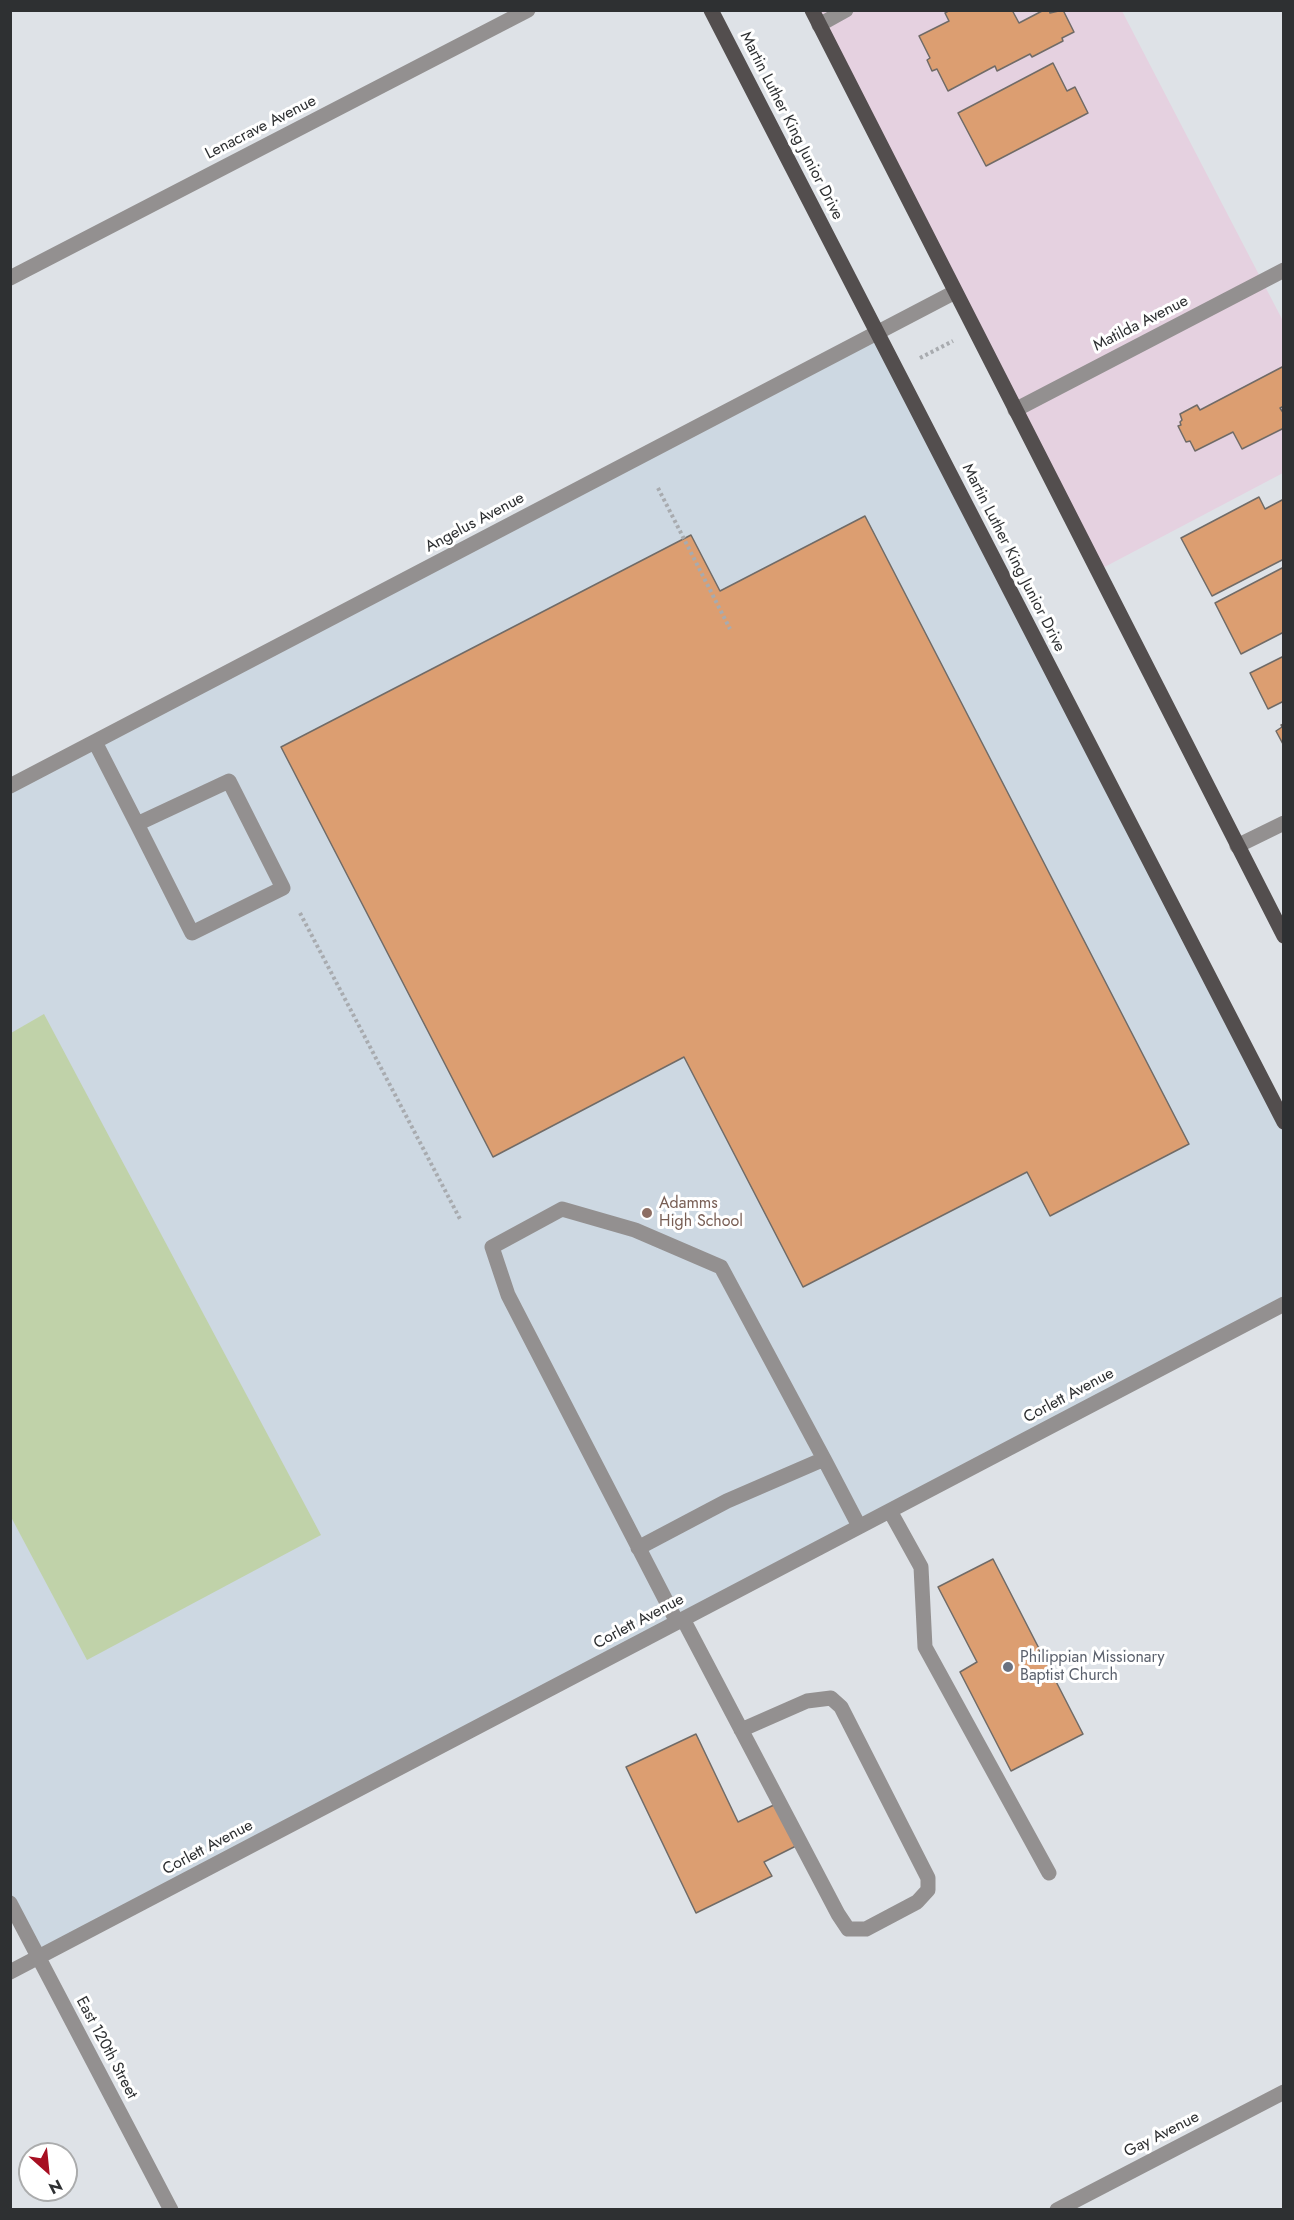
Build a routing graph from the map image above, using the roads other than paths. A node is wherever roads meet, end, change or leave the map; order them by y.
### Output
1 (528, 10) edge
2 (711, 10) edge
3 (812, 10) edge
4 (846, 10) edge
5 (819, 25) junction
6 (1284, 270) edge
7 (10, 278) edge
8 (955, 292) junction
9 (877, 333) junction
10 (1016, 410) junction
11 (95, 742) junction
12 (10, 786) edge
13 (1284, 823) edge
14 (136, 824) junction
15 (1237, 846) junction
16 (1284, 936) edge
17 (1284, 1122) edge
18 (1284, 1304) edge
19 (824, 1459) junction
20 (890, 1510) junction
21 (859, 1526) junction
22 (638, 1548) junction
23 (680, 1621) junction
24 (741, 1730) junction
25 (1049, 1873) dead end
26 (10, 1904) edge
27 (38, 1957) junction
28 (10, 1972) edge
29 (1284, 2092) edge
30 (171, 2210) edge
31 (1057, 2210) edge

1 - 7 street, Lenacrave Avenue
2 - 9 main road, Martin Luther King Junior Drive
3 - 5 main road
4 - 5 street
5 - 8 main road
6 - 10 street, Matilda Avenue
8 - 9 street, Angelus Avenue
8 - 10 main road
9 - 11 street, Angelus Avenue
9 - 17 main road, Martin Luther King Junior Drive
10 - 15 main road
11 - 12 street, Angelus Avenue
11 - 14 street
13 - 15 street
14 - 14 street
15 - 16 main road
18 - 20 street, Corlett Avenue
19 - 21 street
19 - 22 street
19 - 22 street
20 - 21 street, Corlett Avenue
20 - 25 street
21 - 23 street, Corlett Avenue
22 - 23 street
23 - 24 street
23 - 27 street, Corlett Avenue
24 - 24 street
26 - 27 street, East 120th Street
27 - 28 street, Corlett Avenue
27 - 30 street, East 120th Street
29 - 31 street, Gay Avenue

